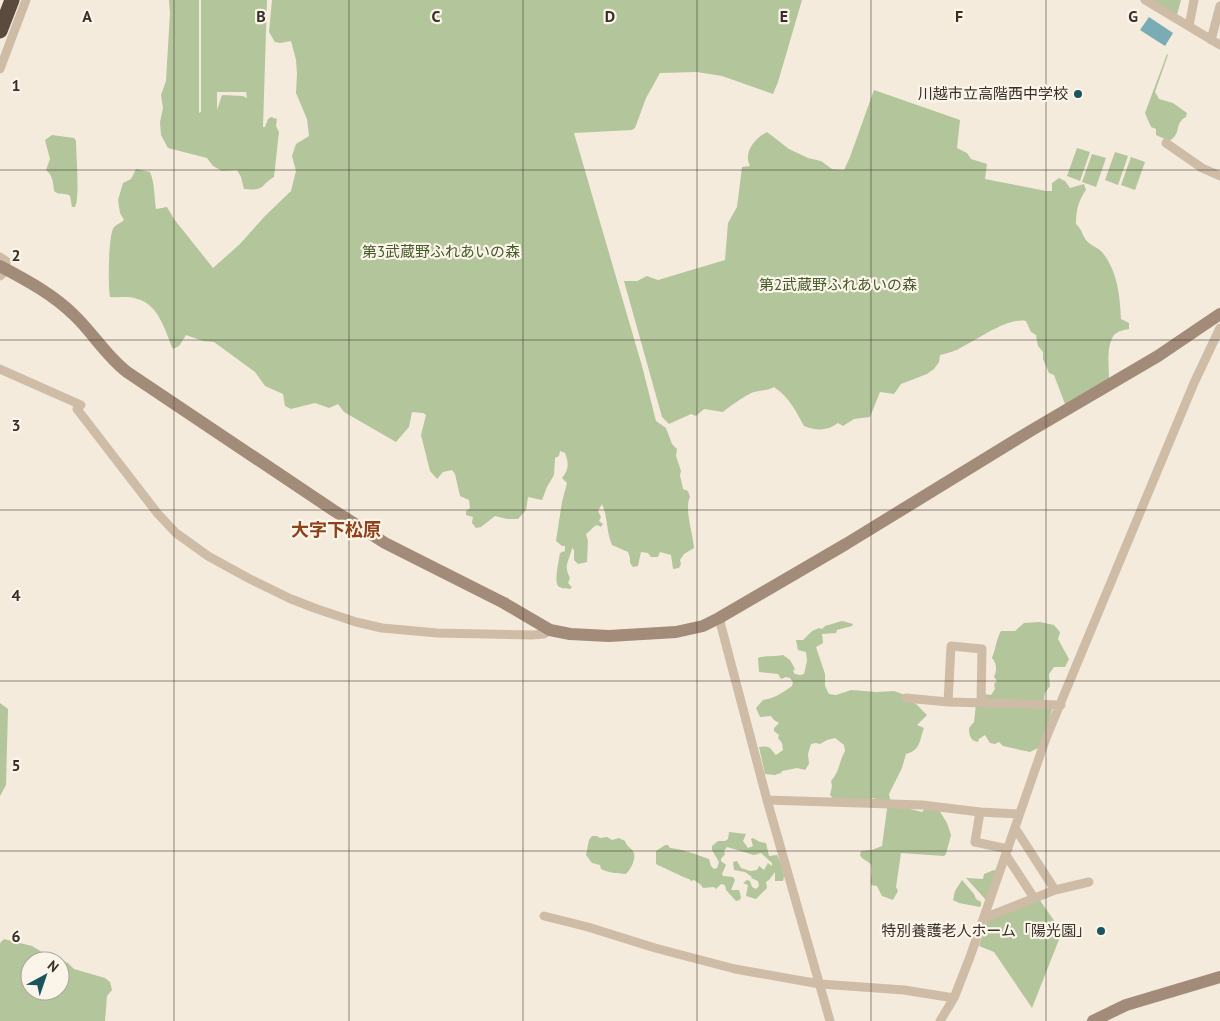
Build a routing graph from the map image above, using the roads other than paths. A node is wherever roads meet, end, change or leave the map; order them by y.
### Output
1 (12, 0) edge
2 (26, 0) edge
3 (1145, 0) edge
4 (1194, 0) edge
5 (1220, 6) edge
6 (1189, 26) junction
7 (0, 30) edge
8 (1211, 40) junction
9 (1220, 45) edge
10 (0, 69) edge
11 (1166, 144) dead end
12 (1220, 176) edge
13 (0, 257) edge
14 (2, 271) edge
15 (1220, 314) edge
16 (1220, 328) edge
17 (0, 369) edge
18 (719, 618) junction
19 (550, 630) junction
20 (906, 698) dead end
21 (948, 702) junction
22 (982, 702) junction
23 (1061, 705) junction
24 (767, 800) junction
25 (980, 812) junction
26 (1019, 814) junction
27 (1015, 828) junction
28 (1007, 852) junction
29 (1088, 882) dead end
30 (1055, 890) junction
31 (1034, 898) junction
32 (544, 916) dead end
33 (984, 918) junction
34 (1220, 977) edge
35 (820, 984) junction
36 (954, 998) junction
37 (830, 1021) edge
38 (940, 1021) edge
39 (1093, 1021) edge

1 - 7 highway
2 - 10 street
3 - 6 street
4 - 6 street
5 - 8 street
6 - 8 street
8 - 9 street
11 - 12 street
13 - 14 street
14 - 19 street
15 - 18 street
16 - 23 street
17 - 19 street
18 - 19 street
18 - 24 street
20 - 21 street
21 - 22 street
21 - 22 street
22 - 23 street
23 - 26 street
24 - 25 street
24 - 35 street
25 - 26 street
25 - 28 street
26 - 27 street
27 - 28 street
27 - 30 street
28 - 31 street
28 - 33 street
29 - 30 street
30 - 31 street
31 - 33 street
32 - 35 street
33 - 36 street
34 - 39 street
35 - 36 street
35 - 37 street
36 - 38 street

